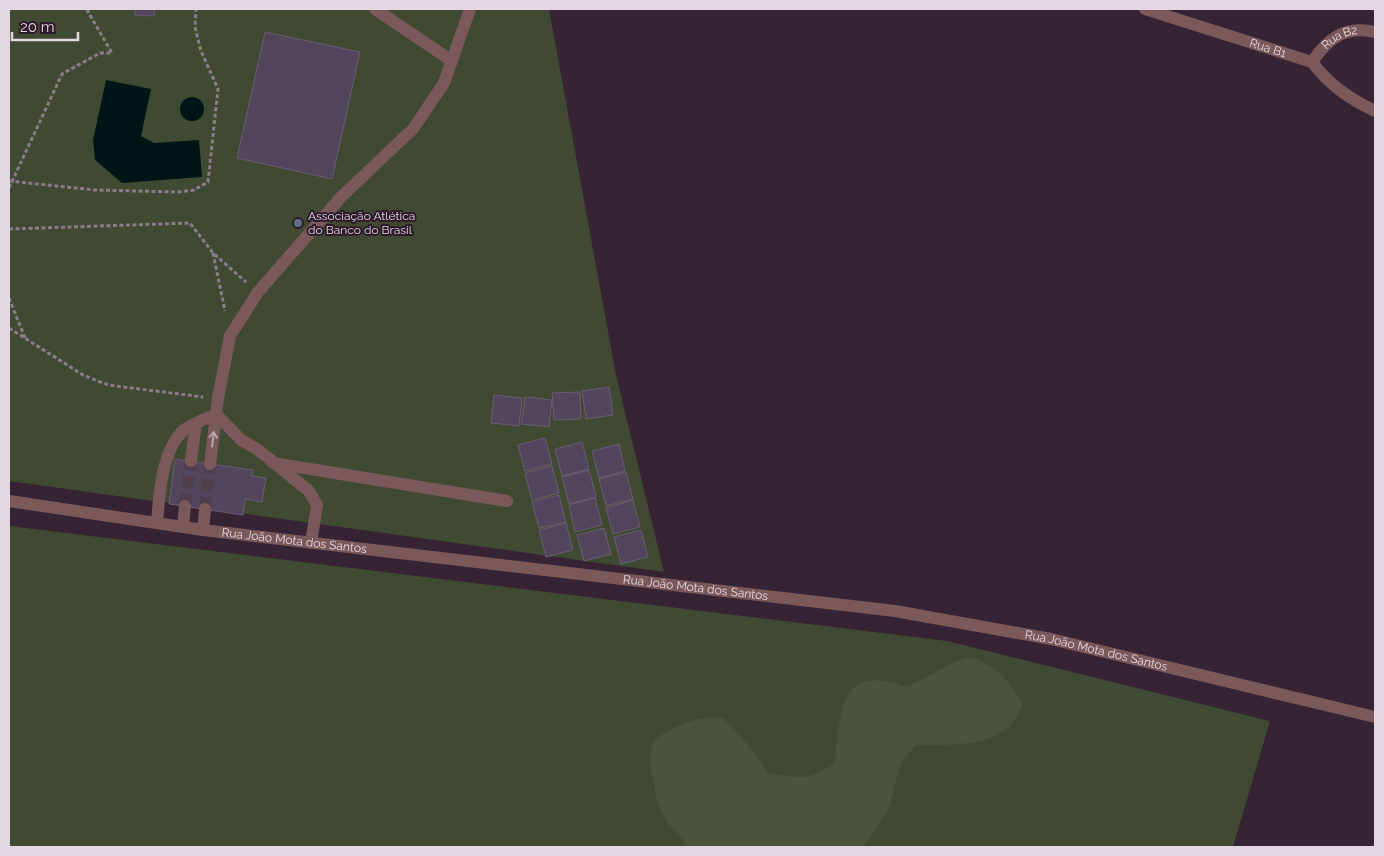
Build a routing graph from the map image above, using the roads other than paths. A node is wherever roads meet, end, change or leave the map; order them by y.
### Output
1 (375, 9) edge
2 (470, 9) edge
3 (1145, 9) edge
4 (1375, 32) edge
5 (452, 60) junction
6 (1312, 62) junction
7 (1375, 111) edge
8 (216, 414) junction
9 (196, 423) junction
10 (191, 461) tunnel mouth
11 (273, 463) junction
12 (210, 464) tunnel mouth
13 (9, 501) edge
14 (507, 501) dead end
15 (185, 506) tunnel mouth
16 (205, 509) tunnel mouth
17 (158, 523) junction
18 (183, 527) junction
19 (203, 530) junction
20 (312, 543) junction
21 (1375, 717) edge

1 - 5 street
2 - 5 street
3 - 6 street, Rua B1
4 - 6 street, Rua B2
5 - 8 street
6 - 7 street
8 - 9 street
8 - 11 street
12 -> 8 street
9 - 10 street
9 - 17 street
11 - 14 street
11 - 20 street
13 - 17 street, Rua João Mota dos Santos
15 - 18 street
16 - 19 street
17 - 18 street, Rua João Mota dos Santos
18 - 19 street, Rua João Mota dos Santos
19 - 20 street, Rua João Mota dos Santos
20 - 21 street, Rua João Mota dos Santos

